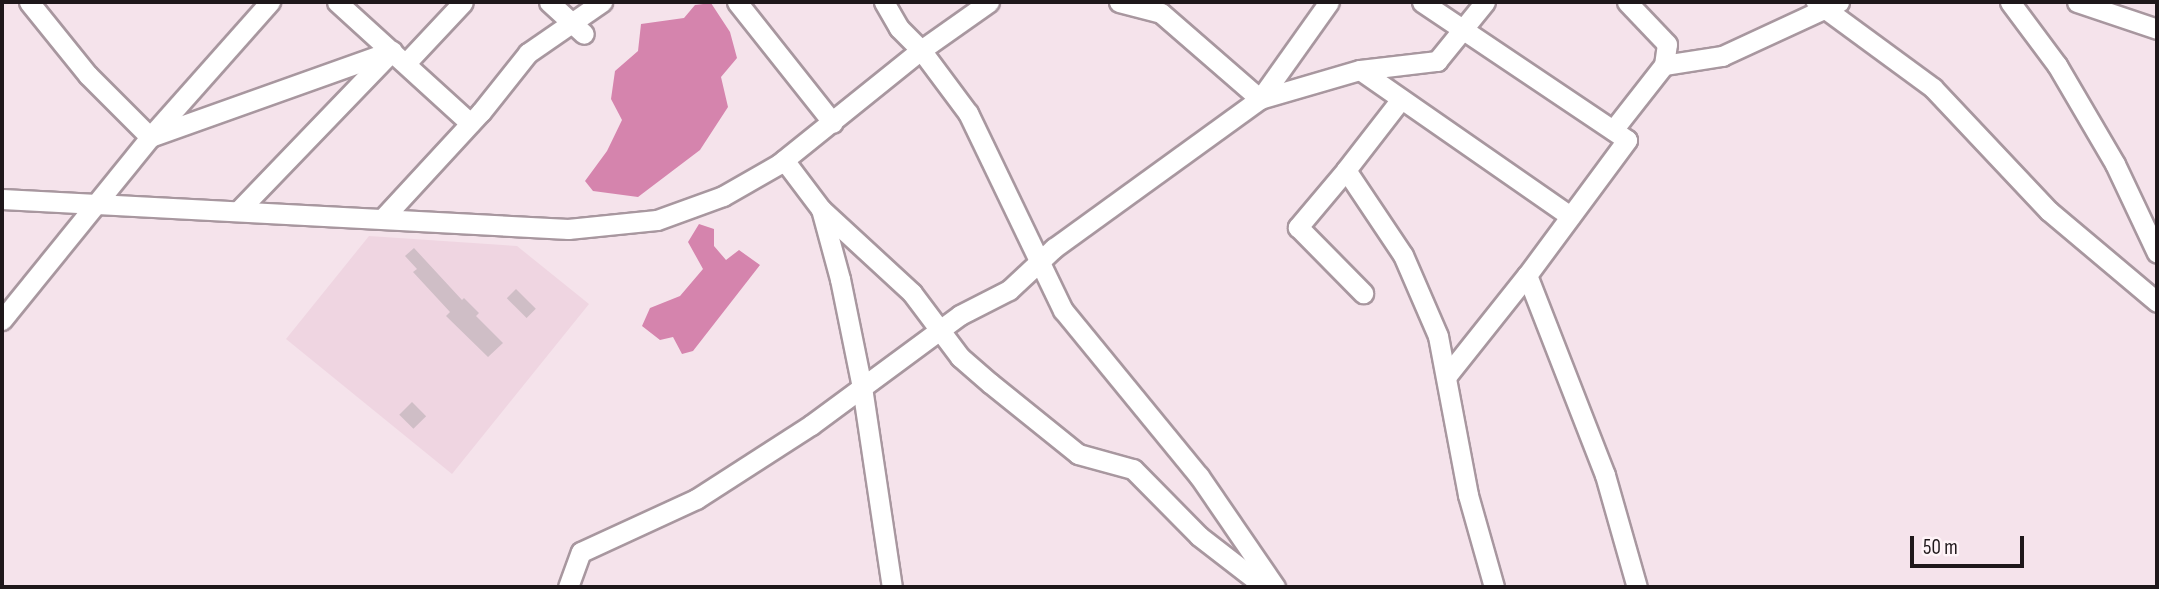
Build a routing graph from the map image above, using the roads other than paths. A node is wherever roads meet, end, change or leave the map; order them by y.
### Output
1 (29, 2) edge
2 (270, 2) edge
3 (337, 2) edge
4 (463, 2) edge
5 (549, 2) edge
6 (602, 2) edge
7 (737, 2) edge
8 (884, 2) edge
9 (989, 2) edge
10 (1119, 2) edge
11 (1329, 2) edge
12 (1422, 2) edge
13 (1485, 2) edge
14 (1627, 2) edge
15 (2011, 2) edge
16 (2077, 2) edge
17 (1827, 4) edge
18 (578, 28) junction
19 (1461, 29) junction
20 (2157, 29) edge
21 (921, 50) junction
22 (399, 57) junction
23 (1664, 65) junction
24 (1360, 70) junction
25 (1260, 99) junction
26 (1401, 99) junction
27 (470, 123) junction
28 (832, 123) junction
29 (1613, 130) junction
30 (150, 136) junction
31 (784, 160) junction
32 (1346, 170) junction
33 (2, 199) edge
34 (99, 203) junction
35 (240, 209) junction
36 (821, 209) junction
37 (1570, 216) junction
38 (384, 217) junction
39 (2157, 253) edge
40 (1039, 265) junction
41 (1527, 275) junction
42 (1363, 293) dead end
43 (2157, 302) edge
44 (2, 320) edge
45 (938, 331) junction
46 (1446, 377) junction
47 (862, 387) junction
48 (568, 587) edge
49 (892, 587) edge
50 (1265, 587) edge
51 (1275, 587) edge
52 (1494, 587) edge
53 (1637, 587) edge

1 - 30 street
2 - 30 street
3 - 22 street
4 - 22 street
5 - 18 street
6 - 18 street
7 - 28 street
8 - 21 street
9 - 21 street
10 - 25 street
11 - 25 street
12 - 19 street
13 - 19 street
14 - 23 street
15 - 39 street
16 - 20 street
17 - 23 street
17 - 43 street
18 - 27 street
19 - 24 street
19 - 29 street
21 - 28 street
21 - 40 street
22 - 27 street
22 - 30 street
22 - 35 street
23 - 29 street
24 - 25 street
24 - 26 street
25 - 40 street
26 - 32 street
26 - 37 street
27 - 38 street
28 - 31 street
29 - 37 street
30 - 34 street
31 - 36 street
31 - 38 street
32 - 42 street
32 - 46 street
33 - 34 street
34 - 35 street
34 - 44 street
35 - 38 street
36 - 45 street
36 - 47 street
37 - 41 street
40 - 45 street
40 - 51 street
41 - 46 street
41 - 53 street
45 - 47 street
45 - 50 street
46 - 52 street
47 - 48 street
47 - 49 street

